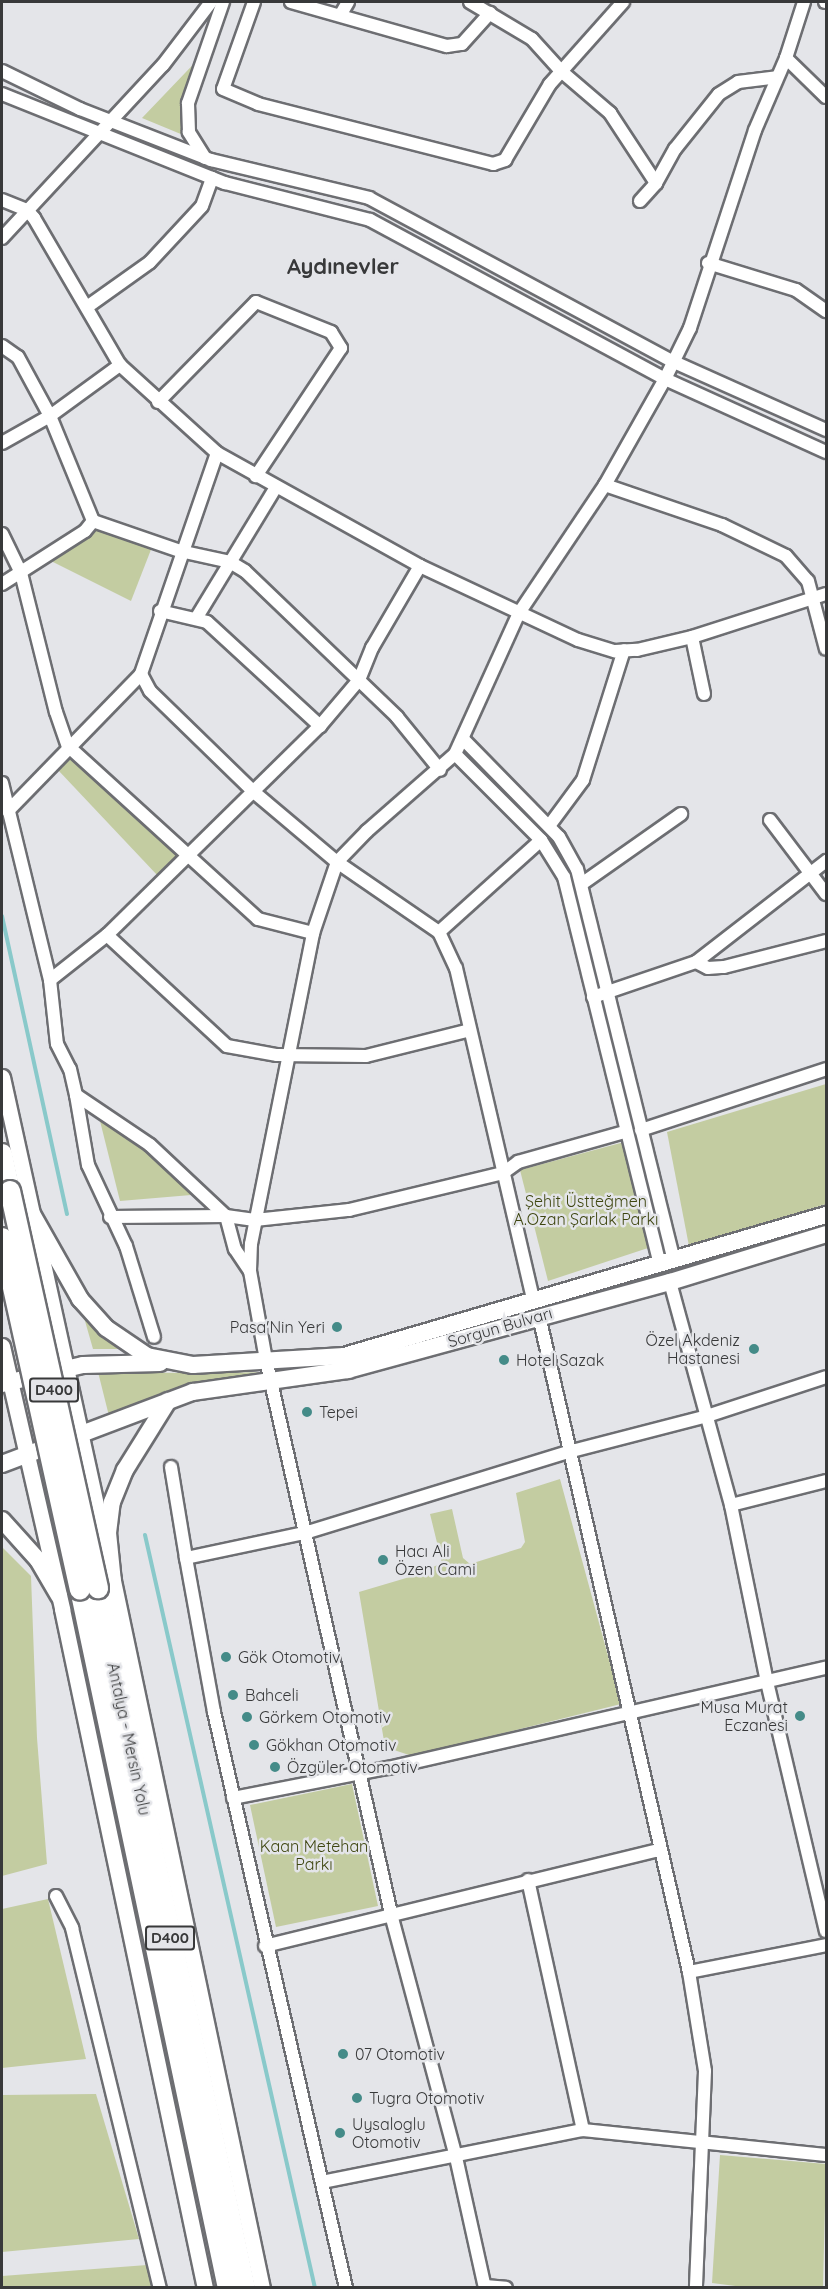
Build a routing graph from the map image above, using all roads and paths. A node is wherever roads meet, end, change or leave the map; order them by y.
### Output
1 (211, 2) edge
2 (223, 2) edge
3 (254, 2) edge
4 (291, 2) edge
5 (348, 2) edge
6 (470, 2) edge
7 (624, 2) edge
8 (804, 2) edge
9 (490, 13) junction
10 (341, 15) junction
11 (786, 58) junction
12 (2, 71) edge
13 (561, 71) junction
14 (777, 77) junction
15 (2, 94) edge
16 (826, 97) edge
17 (111, 118) junction
18 (96, 133) junction
19 (205, 158) junction
20 (212, 178) junction
21 (656, 183) junction
22 (2, 200) edge
23 (640, 201) dead end
24 (27, 210) junction
25 (2, 238) edge
26 (708, 263) junction
27 (87, 307) junction
28 (826, 310) edge
29 (2, 346) edge
30 (674, 362) junction
31 (120, 365) junction
32 (665, 379) junction
33 (158, 402) junction
34 (50, 416) junction
35 (826, 430) edge
36 (2, 443) edge
37 (826, 452) edge
38 (217, 453) junction
39 (256, 476) junction
40 (605, 485) junction
41 (276, 487) junction
42 (93, 521) junction
43 (2, 534) edge
44 (180, 551) junction
45 (230, 562) junction
46 (420, 566) junction
47 (21, 573) junction
48 (2, 584) edge
49 (826, 594) edge
50 (814, 597) junction
51 (160, 611) junction
52 (519, 613) junction
53 (197, 617) junction
54 (692, 637) junction
55 (826, 648) edge
56 (624, 650) junction
57 (141, 674) junction
58 (359, 680) junction
59 (704, 694) dead end
60 (320, 726) junction
61 (463, 739) junction
62 (68, 746) junction
63 (455, 754) junction
64 (440, 770) junction
65 (2, 783) edge
66 (255, 793) junction
67 (8, 811) junction
68 (681, 814) dead end
69 (770, 820) dead end
70 (549, 826) junction
71 (541, 840) junction
72 (188, 856) junction
73 (826, 861) edge
74 (337, 862) junction
75 (809, 872) junction
76 (583, 883) junction
77 (826, 894) edge
78 (439, 932) junction
79 (313, 933) junction
80 (107, 935) junction
81 (826, 941) edge
82 (696, 962) junction
83 (50, 980) junction
84 (610, 991) junction
85 (593, 998) junction
86 (470, 1030) junction
87 (286, 1056) junction
88 (826, 1069) edge
89 (2, 1077) edge
90 (76, 1095) junction
91 (641, 1130) junction
92 (625, 1132) junction
93 (2, 1154) edge
94 (503, 1173) junction
95 (32, 1214) junction
96 (826, 1215) edge
97 (226, 1216) junction
98 (110, 1217) junction
99 (255, 1220) junction
100 (826, 1234) edge
101 (2, 1238) edge
102 (667, 1263) junction
103 (250, 1272) junction
104 (670, 1282) junction
105 (536, 1308) junction
106 (154, 1337) dead end
107 (2, 1346) edge
108 (266, 1360) junction
109 (170, 1362) junction
110 (68, 1370) junction
111 (826, 1377) edge
112 (273, 1379) junction
113 (5, 1383) edge
114 (168, 1401) junction
115 (707, 1416) junction
116 (82, 1434) junction
117 (568, 1452) junction
118 (26, 1455) junction
119 (2, 1464) edge
120 (171, 1467) dead end
121 (826, 1481) edge
122 (731, 1505) junction
123 (2, 1520) edge
124 (308, 1532) junction
125 (186, 1558) junction
126 (97, 1587) junction
127 (58, 1596) junction
128 (826, 1668) edge
129 (767, 1682) junction
130 (628, 1712) junction
131 (361, 1773) junction
132 (233, 1798) junction
133 (660, 1850) junction
134 (528, 1880) junction
135 (56, 1896) dead end
136 (392, 1918) junction
137 (826, 1931) edge
138 (826, 1945) edge
139 (265, 1946) junction
140 (689, 1972) junction
141 (583, 2130) junction
142 (704, 2143) junction
143 (826, 2155) edge
144 (456, 2157) junction
145 (322, 2182) junction
146 (485, 2287) edge
147 (160, 2288) edge
148 (205, 2288) edge
149 (228, 2288) edge
150 (244, 2288) edge
151 (262, 2288) edge
152 (346, 2288) edge
153 (506, 2288) edge
154 (696, 2288) edge

1 - 17 street
2 - 19 street
3 - 13 street
4 - 10 street
5 - 10 street
6 - 9 street
7 - 13 street
8 - 11 street
9 - 10 street
9 - 13 street
11 - 14 street
11 - 16 street
12 - 17 street
13 - 21 street
14 - 21 street
14 - 26 street
15 - 18 street
17 - 18 street
17 - 19 street
18 - 20 street
18 - 24 street
19 - 30 street
20 - 27 street
20 - 32 street
21 - 23 street
22 - 24 street
24 - 25 street
24 - 27 street
26 - 28 street
26 - 30 street
27 - 31 street
29 - 34 street
30 - 32 street
30 - 35 street
31 - 33 street
31 - 34 street
32 - 37 street
32 - 40 street
33 - 38 street
33 - 39 street
34 - 36 street
34 - 42 street
38 - 39 street
38 - 44 street
39 - 41 street
40 - 50 street
40 - 52 street
41 - 45 street
41 - 46 street
42 - 44 street
42 - 47 street
43 - 47 street
44 - 45 street
44 - 51 street
45 - 53 street
45 - 58 street
46 - 52 street
46 - 58 street
47 - 48 street
47 - 62 street
49 - 50 street
50 - 54 street
50 - 55 street
51 - 53 street
51 - 57 street
52 - 56 street
52 - 61 street
53 - 60 street
54 - 56 street
54 - 59 street
56 - 70 street
57 - 62 street
57 - 66 street
58 - 60 street
58 - 64 street
60 - 66 street
61 - 63 street
61 - 70 street
62 - 67 street
62 - 72 street
63 - 64 street
63 - 71 street
64 - 74 street
65 - 67 street
66 - 72 street
66 - 74 street
67 - 83 street
68 - 76 street
69 - 75 street
70 - 76 street
71 - 78 street
71 - 85 street
72 - 79 street
72 - 80 street
73 - 75 street
74 - 78 street
74 - 79 street
75 - 77 street
75 - 82 street
76 - 84 street
78 - 86 street
79 - 87 street
80 - 83 street
80 - 87 street
81 - 82 street
82 - 84 street
83 - 90 street
84 - 85 street
84 - 91 street
85 - 92 street
86 - 87 street
86 - 94 street
87 - 99 street
88 - 91 street
89 - 95 street
90 - 97 street
90 - 98 street
91 - 102 street
92 - 94 street
92 - 102 street
93 - 126 highway, Antalya - Mersin Yolu / D400, bridge
94 - 99 street
94 - 105 street
95 - 109 main road
95 - 110 street
96 - 102 main road, Sorgun Bulvarı
97 - 98 street
97 - 99 street
97 - 103 street
98 - 106 street
99 - 103 street
100 - 104 main road, Sorgun Bulvarı
101 - 126 highway, Antalya - Mersin Yolu / D400, bridge
102 - 105 main road, Sorgun Bulvarı
103 - 108 street
104 - 105 main road, Sorgun Bulvarı
104 - 115 street
105 - 108 main road, Sorgun Bulvarı
105 - 112 main road, Sorgun Bulvarı
105 - 117 street
107 - 113 street
108 - 109 main road, Sorgun Bulvarı
108 - 112 street
109 - 110 main road
110 - 113 main road
110 - 116 street
111 - 115 street
112 - 114 main road, Sorgun Bulvarı
112 - 124 street
113 - 118 street
114 - 116 main road, Sorgun Bulvarı
114 - 126 main road
115 - 117 street
115 - 122 street
116 - 118 main road, Sorgun Bulvarı
116 - 126 street
117 - 124 street
117 - 130 street
118 - 119 main road, Sorgun Bulvarı
118 - 127 street
120 - 125 street
121 - 122 street
122 - 129 street
123 - 127 main road
124 - 125 street
124 - 131 street
125 - 132 street
126 - 149 highway, Antalya - Mersin Yolu / D400
126 - 150 highway, Antalya - Mersin Yolu / D400
126 - 151 street
127 - 148 street
128 - 129 street
129 - 130 street
129 - 137 street
130 - 131 street
130 - 133 street
131 - 132 street
131 - 136 street
132 - 139 street
133 - 134 street
133 - 140 street
134 - 136 street
134 - 141 street
135 - 147 street
136 - 139 street
136 - 144 street
138 - 140 street
139 - 145 street
140 - 142 street
141 - 142 street
141 - 144 street
142 - 143 street
142 - 154 street
144 - 145 street
144 - 146 street
145 - 152 street
146 - 153 street

